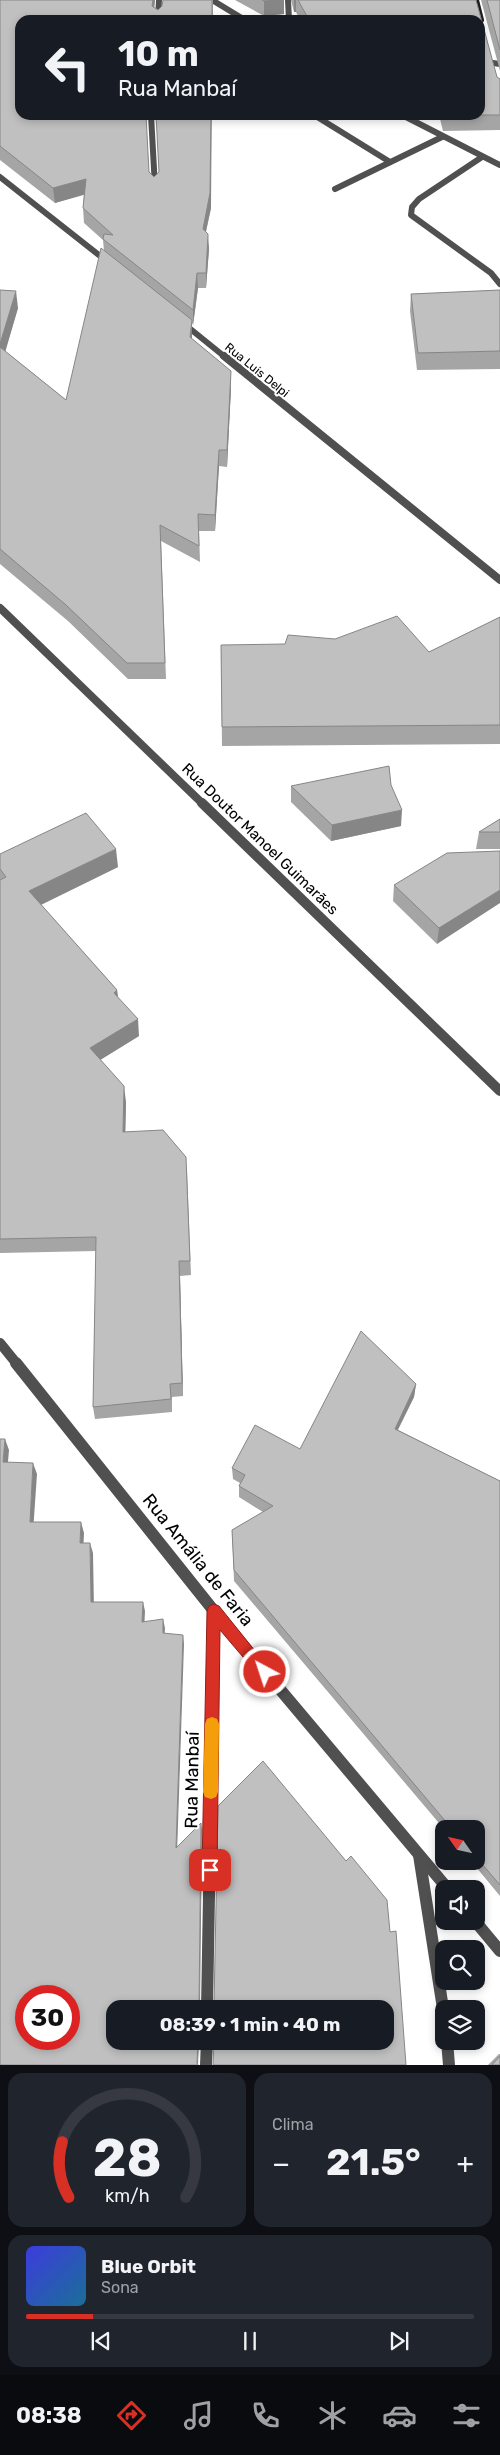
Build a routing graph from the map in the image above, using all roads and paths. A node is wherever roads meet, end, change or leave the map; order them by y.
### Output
1 (159, 0) edge
2 (212, 0) edge
3 (288, 0) edge
4 (476, 0) edge
5 (158, 15) edge
6 (236, 15) edge
7 (289, 15) edge
8 (480, 15) edge
9 (490, 54) edge
10 (492, 63) junction
11 (500, 64) edge
12 (495, 72) edge
13 (151, 120) edge
14 (322, 120) edge
15 (411, 120) edge
16 (442, 137) junction
17 (482, 157) junction
18 (390, 162) junction
19 (500, 165) edge
20 (0, 177) edge
21 (155, 187) edge
22 (335, 189) dead end
23 (116, 269) edge
24 (500, 284) edge
25 (177, 318) edge
26 (500, 580) edge
27 (0, 608) edge
28 (500, 1091) edge
29 (0, 1343) edge
30 (214, 1611) junction
31 (419, 1854) junction
32 (441, 1880) edge
33 (482, 1930) edge
34 (500, 1951) edge
35 (207, 2000) edge
36 (442, 2000) edge
37 (207, 2050) edge
38 (448, 2050) edge
39 (206, 2065) edge
40 (450, 2065) edge

1 - 5 street
2 - 6 street
3 - 7 street
4 - 8 street
9 - 10 street
10 - 11 street
10 - 12 street
13 - 21 street
14 - 18 street
15 - 16 street
16 - 17 street
16 - 18 street
17 - 19 street
17 - 24 street
18 - 22 street
20 - 23 street
25 - 26 street, Rua Luis Delpi
27 - 28 street, Rua Doutor Manoel Guimarães
29 - 30 street, Rua Amália de Faria
30 - 31 street, Rua Amália de Faria
30 - 35 street, Rua Manbaí
31 - 32 street, Rua Amália de Faria
31 - 36 street
33 - 34 street
37 - 39 street
38 - 40 street

